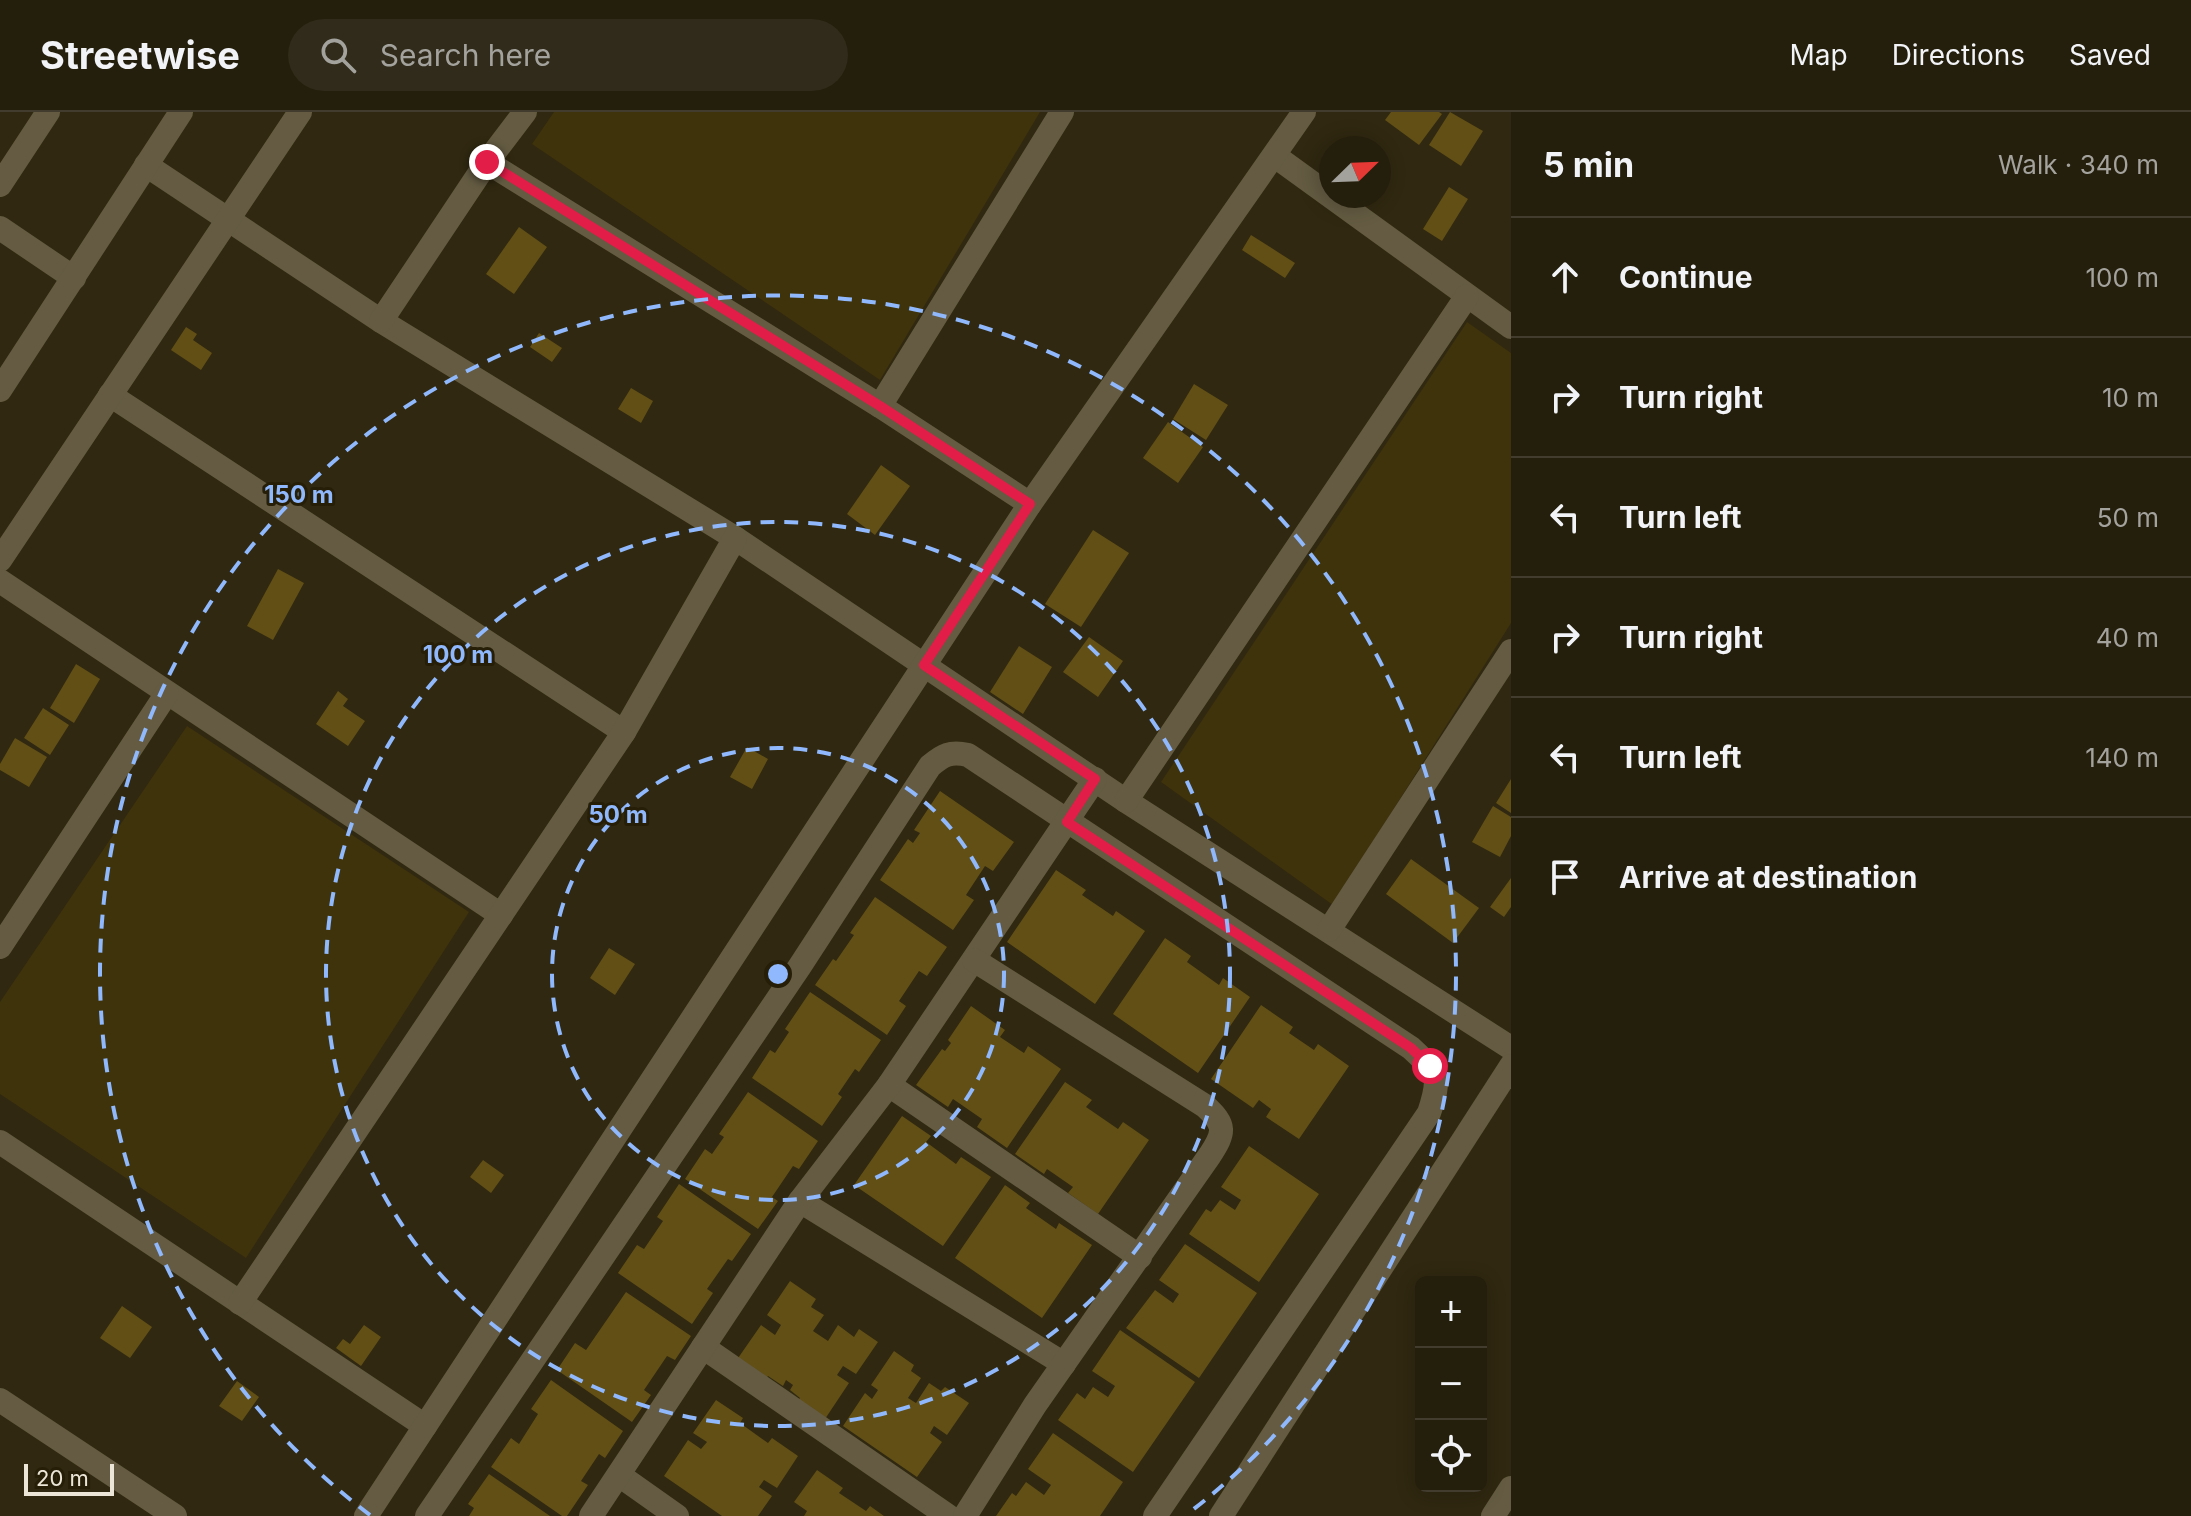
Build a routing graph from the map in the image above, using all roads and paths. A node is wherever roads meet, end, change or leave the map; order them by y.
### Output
1 (48, 112) edge
2 (181, 112) edge
3 (300, 112) edge
4 (525, 112) edge
5 (1062, 112) edge
6 (1304, 112) edge
7 (1275, 156) junction
8 (487, 162) junction
9 (146, 165) junction
10 (0, 185) edge
11 (227, 219) junction
12 (0, 228) edge
13 (74, 278) junction
14 (1467, 296) junction
15 (381, 321) junction
16 (1511, 327) edge
17 (0, 390) edge
18 (110, 395) junction
19 (880, 406) junction
20 (1030, 504) junction
21 (735, 538) junction
22 (0, 560) edge
23 (0, 581) edge
24 (1511, 651) edge
25 (924, 665) junction
26 (167, 693) junction
27 (624, 732) junction
28 (1095, 779) junction
29 (1126, 801) junction
30 (1067, 822) junction
31 (501, 915) junction
32 (1329, 930) junction
33 (0, 947) edge
34 (974, 960) junction
35 (1511, 1048) edge
36 (1511, 1066) edge
37 (889, 1085) junction
38 (0, 1142) edge
39 (800, 1201) junction
40 (1140, 1257) junction
41 (240, 1303) junction
42 (703, 1347) junction
43 (1064, 1364) junction
44 (0, 1400) edge
45 (425, 1426) junction
46 (619, 1475) junction
47 (1511, 1488) edge
48 (175, 1516) edge
49 (366, 1516) edge
50 (427, 1516) edge
51 (591, 1516) edge
52 (677, 1516) edge
53 (948, 1516) edge
54 (965, 1516) edge
55 (1155, 1516) edge
56 (1221, 1516) edge
57 (1493, 1516) edge

1 - 10 street
2 - 9 street
3 - 11 street
4 - 8 street
5 - 19 street
6 - 7 street
7 - 14 street
7 - 20 street
8 - 15 street
8 - 19 street
9 - 11 street
9 - 13 street
11 - 15 street
11 - 18 street
12 - 13 street
13 - 17 street
14 - 16 street
14 - 29 street
15 - 21 street
18 - 22 street
18 - 27 street
19 - 20 street
20 - 25 street
21 - 25 street
21 - 27 street
23 - 26 street
24 - 32 street
25 - 28 street
25 - 45 street
26 - 31 street
26 - 33 street
27 - 31 street
28 - 29 street
28 - 30 street
29 - 32 street
30 - 34 street
30 - 50 street
30 - 55 street
31 - 41 street
32 - 35 street
34 - 37 street
34 - 40 street
36 - 56 street
37 - 39 street
37 - 40 street
38 - 41 street
39 - 42 street
39 - 43 street
40 - 43 street
41 - 45 street
42 - 46 street
42 - 53 street
43 - 54 street
44 - 48 street
45 - 49 street
46 - 51 street
46 - 52 street
47 - 57 street

